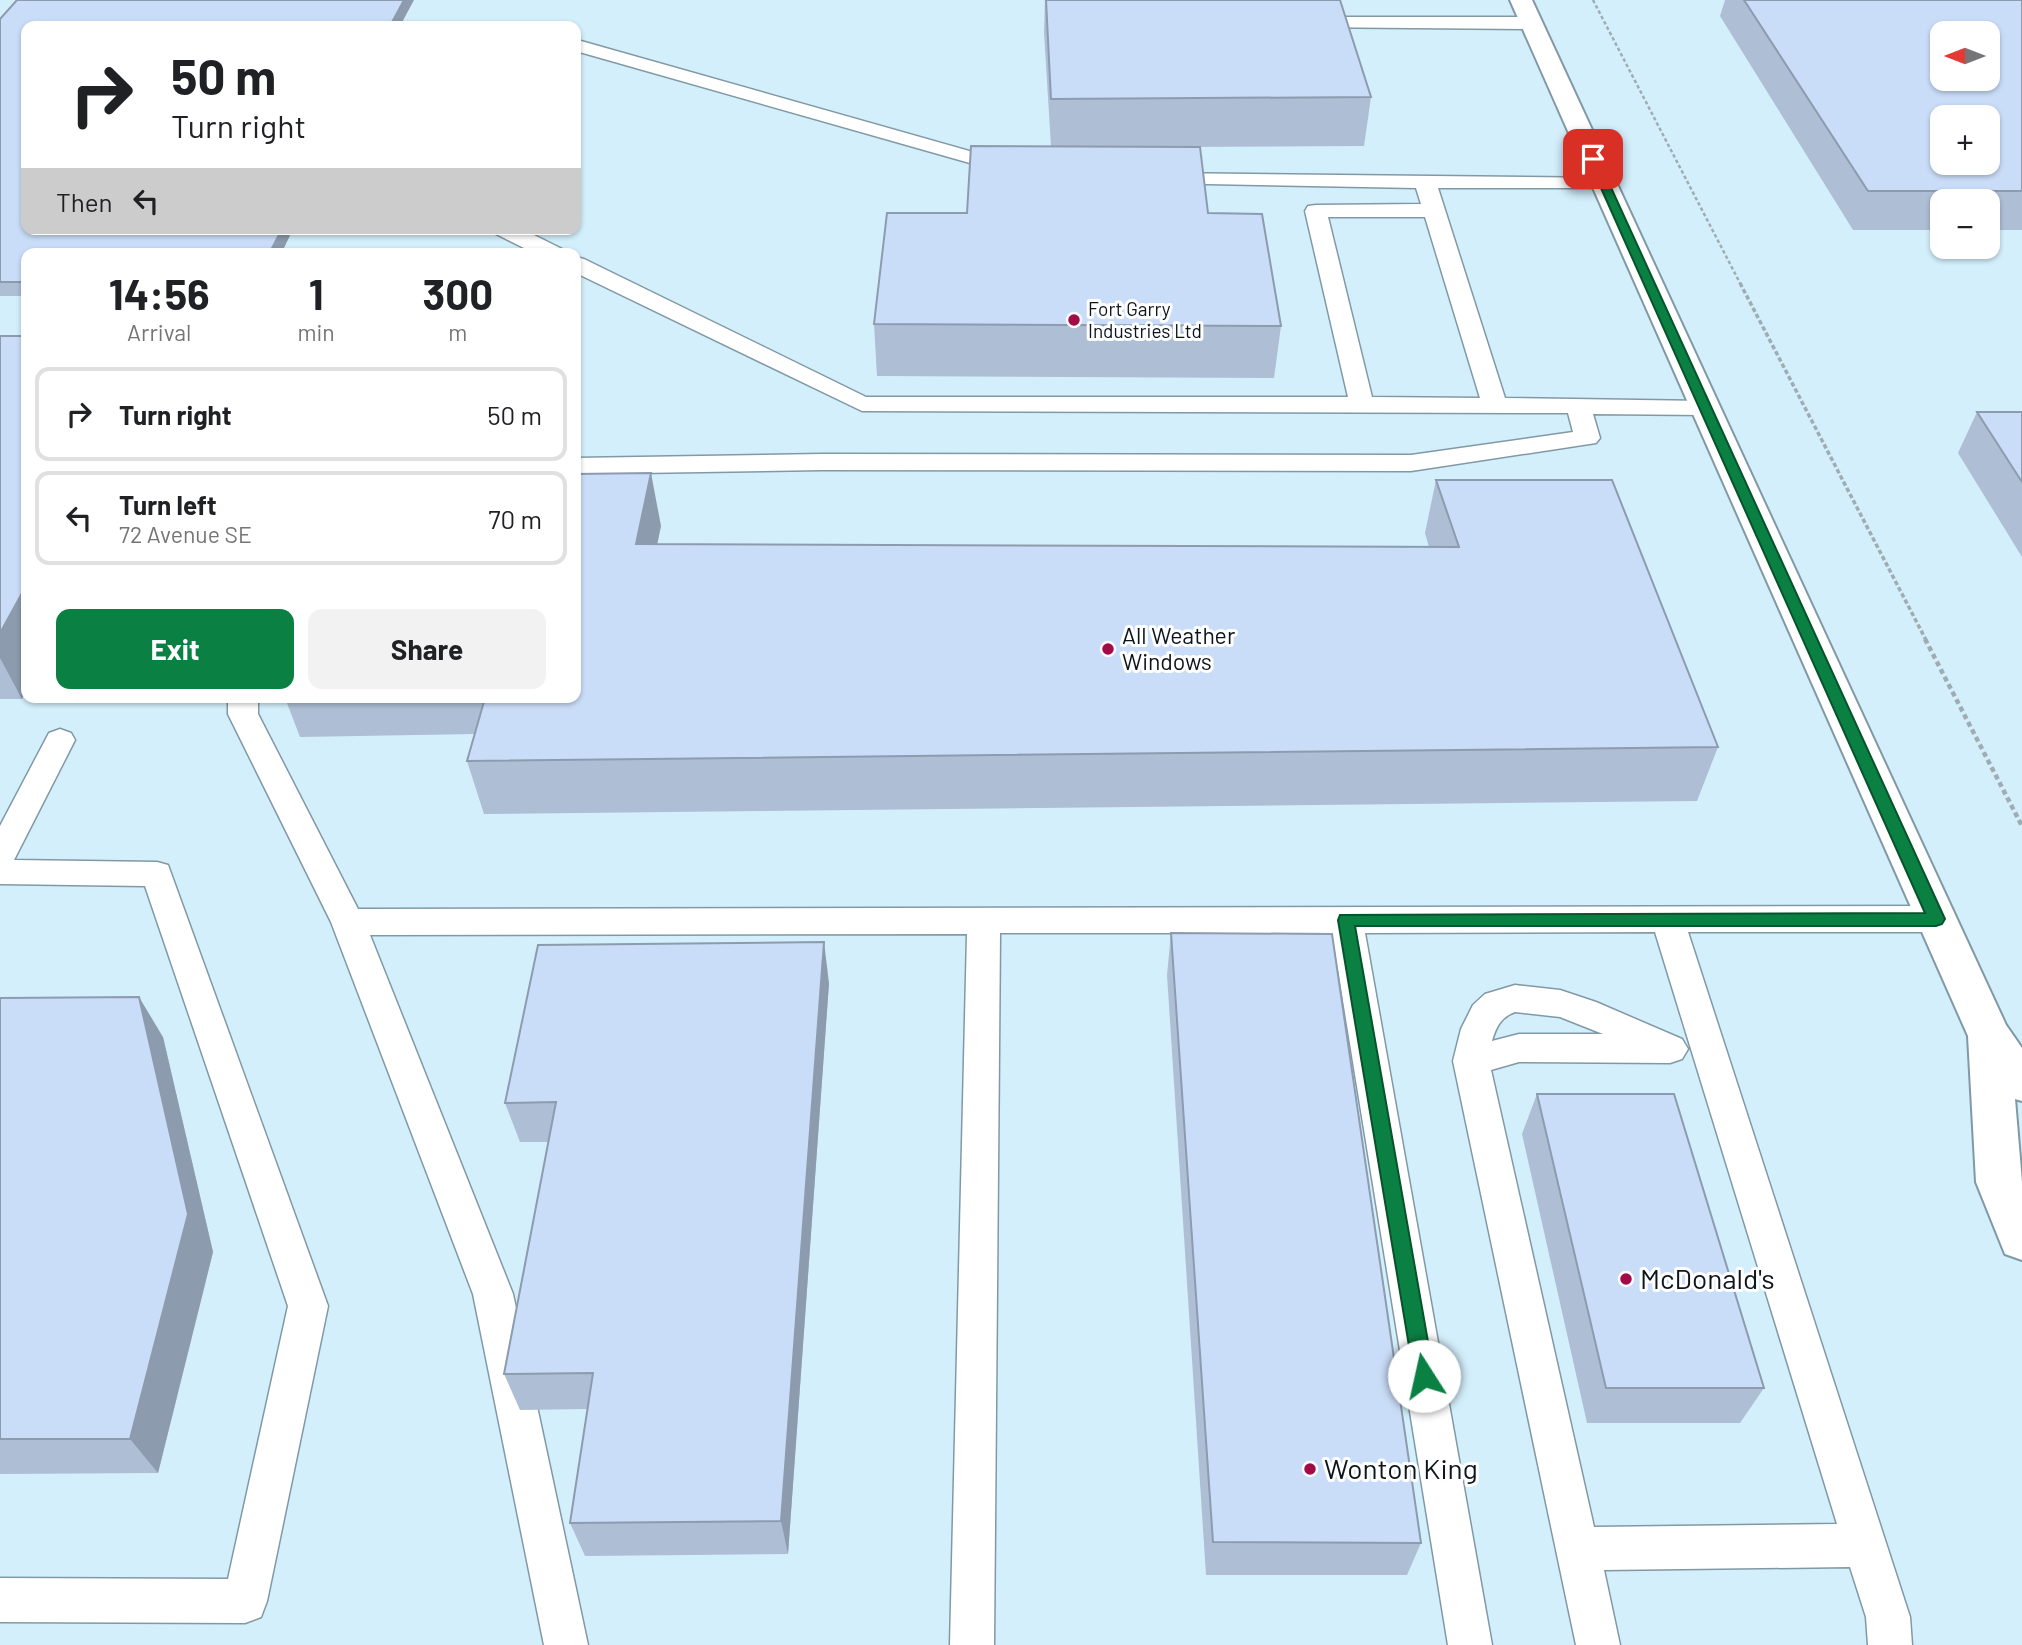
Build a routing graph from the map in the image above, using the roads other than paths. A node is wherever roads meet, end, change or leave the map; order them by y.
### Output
1 (1526, 12) edge
2 (1282, 23) edge
3 (581, 47) dead end
4 (1030, 174) edge
5 (1139, 179) edge
6 (1425, 182) junction
7 (1603, 182) junction
8 (1434, 210) junction
9 (516, 235) edge
10 (542, 248) edge
11 (581, 266) edge
12 (1362, 405) junction
13 (1495, 405) junction
14 (1579, 407) junction
15 (1705, 408) junction
16 (581, 466) edge
17 (243, 703) edge
18 (60, 740) dead end
19 (0, 857) edge
20 (0, 872) edge
21 (1667, 919) junction
22 (1936, 919) junction
23 (984, 920) junction
24 (1346, 920) junction
25 (348, 922) junction
26 (1989, 1035) junction
27 (1670, 1049) junction
28 (1708, 1050) junction
29 (1471, 1061) junction
30 (2022, 1083) edge
31 (2022, 1239) edge
32 (1865, 1545) junction
33 (1577, 1549) junction
34 (0, 1600) edge
35 (566, 1645) edge
36 (972, 1645) edge
37 (1470, 1645) edge
38 (1598, 1645) edge
39 (1890, 1645) edge

1 - 2 lane
1 - 7 street
3 - 4 lane
5 - 6 lane
6 - 7 lane
6 - 8 lane
7 - 15 street
8 - 12 lane
8 - 13 lane
9 - 10 lane
11 - 12 lane
12 - 13 lane
13 - 14 lane
14 - 15 lane
14 - 16 lane
15 - 22 street
17 - 25 lane
18 - 19 lane
20 - 34 lane
21 - 22 lane
21 - 24 lane
21 - 28 lane
22 - 26 street
23 - 24 lane
23 - 25 lane
23 - 36 lane
24 - 37 lane
25 - 35 lane
26 - 30 street
26 - 31 street
27 - 28 lane
27 - 29 lane
27 - 29 lane
28 - 32 lane
29 - 33 lane
32 - 33 lane
32 - 39 lane
33 - 38 lane

